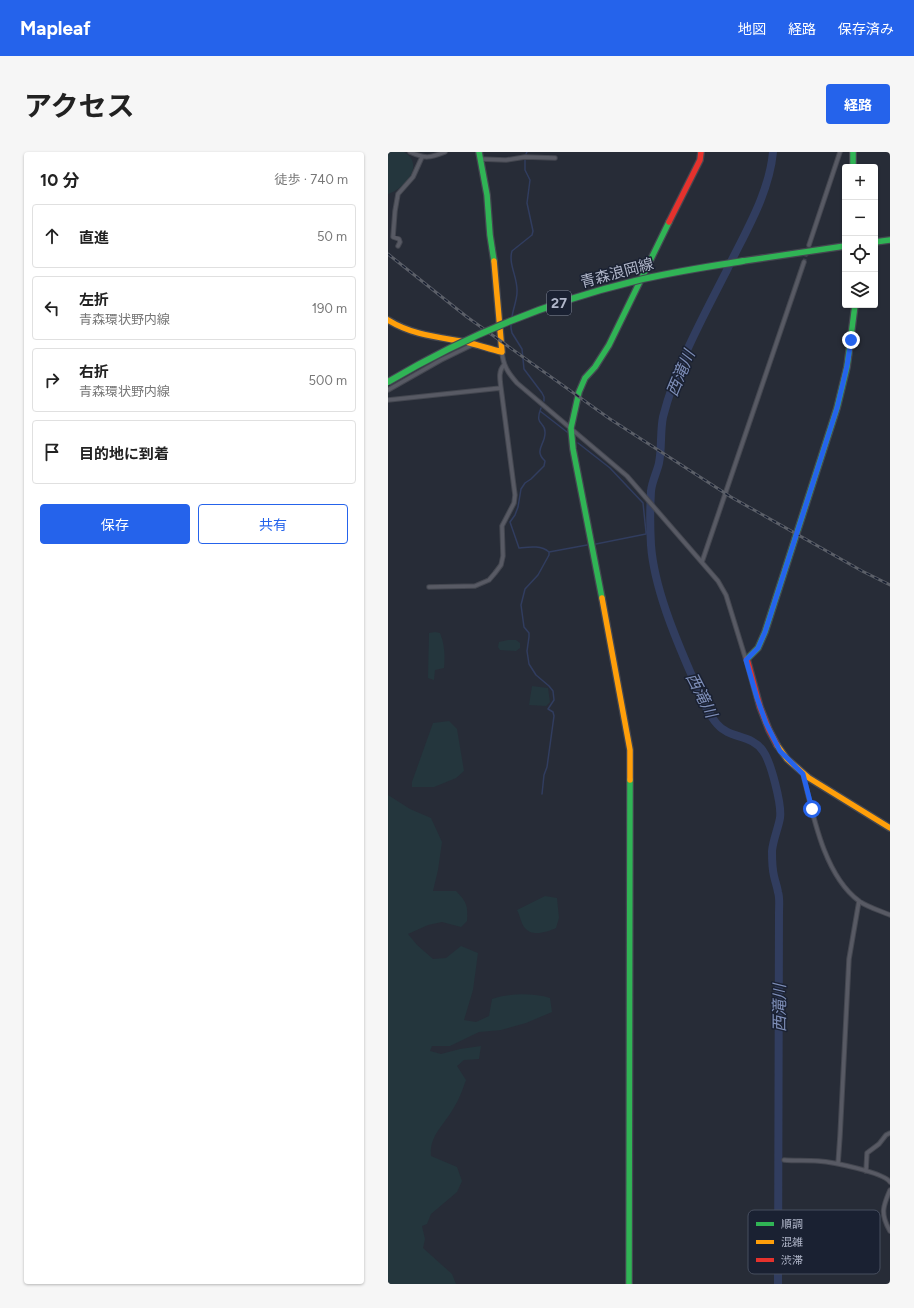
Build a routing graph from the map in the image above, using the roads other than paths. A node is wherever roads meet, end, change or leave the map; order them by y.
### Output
1 (410, 152) edge
2 (445, 152) edge
3 (479, 152) edge
4 (701, 152) edge
5 (840, 152) edge
6 (853, 152) edge
7 (422, 157) junction
8 (555, 158) dead end
9 (480, 159) junction
10 (853, 164) edge
11 (890, 240) edge
12 (878, 242) edge
13 (809, 245) tunnel mouth
14 (398, 246) dead end
15 (842, 246) edge
16 (804, 262) tunnel mouth
17 (855, 308) edge
18 (388, 320) edge
19 (475, 344) junction
20 (502, 352) junction
21 (504, 365) junction
22 (388, 382) edge
23 (501, 388) junction
24 (388, 390) edge
25 (388, 400) edge
26 (571, 428) junction
27 (702, 562) junction
28 (429, 587) dead end
29 (746, 660) junction
30 (803, 774) junction
31 (890, 828) edge
32 (859, 901) junction
33 (890, 915) edge
34 (890, 1133) edge
35 (784, 1160) dead end
36 (838, 1164) junction
37 (866, 1171) junction
38 (890, 1182) edge
39 (890, 1190) edge
40 (890, 1230) edge
41 (629, 1284) edge

1 - 7 street
2 - 7 street
3 - 9 street
4 - 26 street
5 - 13 street
6 - 10 street
7 - 14 street
8 - 9 street
9 - 20 street
11 - 12 street
15 - 22 street, 青森浪岡線 / 27, bridge
16 - 27 street
17 - 29 street
18 - 19 street
19 - 20 street
19 - 24 street
20 - 21 street
21 - 23 street
21 - 26 street
23 - 25 street
23 - 28 street
26 - 27 street
26 - 41 street
27 - 29 street
29 - 30 street
30 - 31 street
30 - 32 street
32 - 33 street
32 - 36 street
34 - 37 street
35 - 36 street
36 - 37 street
37 - 38 street
39 - 40 street

